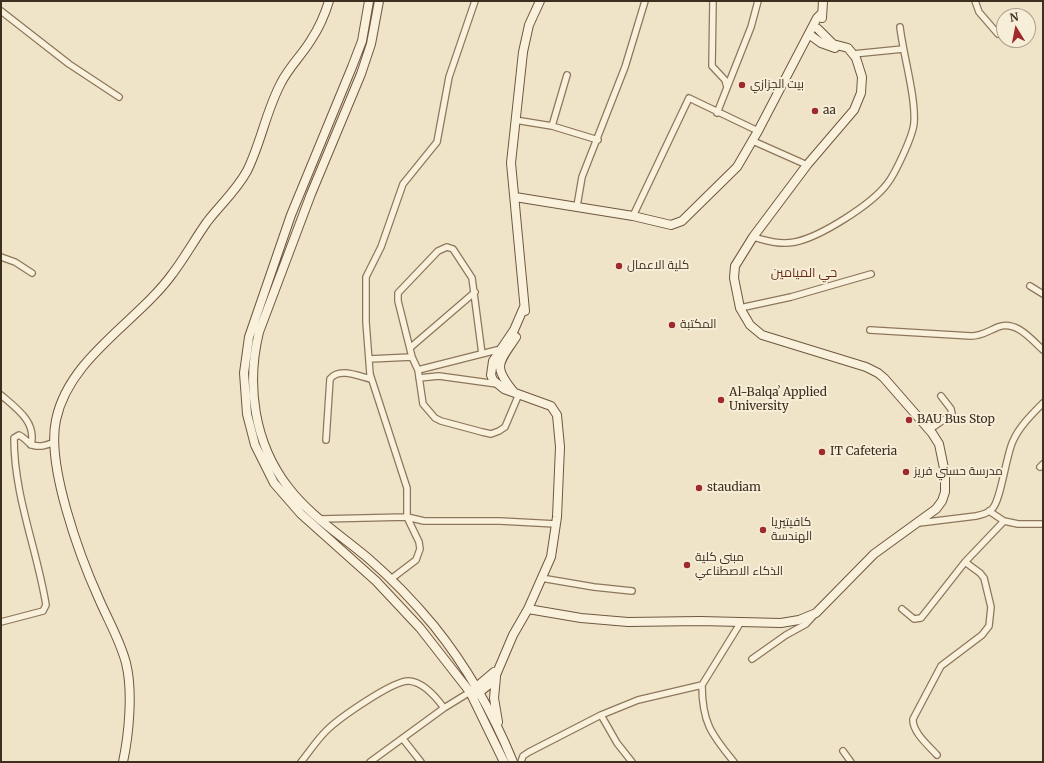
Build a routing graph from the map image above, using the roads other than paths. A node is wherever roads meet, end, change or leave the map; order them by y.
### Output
1 (329, 1) edge
2 (369, 1) edge
3 (379, 1) edge
4 (474, 1) edge
5 (540, 1) edge
6 (645, 1) edge
7 (713, 1) edge
8 (758, 1) edge
9 (823, 1) edge
10 (974, 1) edge
11 (1, 11) edge
12 (821, 14) junction
13 (900, 27) dead end
14 (818, 29) junction
15 (996, 32) edge
16 (812, 36) junction
17 (903, 49) junction
18 (851, 52) junction
19 (567, 75) dead end
20 (728, 88) junction
21 (119, 98) dead end
22 (717, 113) junction
23 (516, 120) junction
24 (552, 126) junction
25 (758, 131) junction
26 (598, 140) junction
27 (752, 141) junction
28 (807, 165) junction
29 (301, 191) junction
30 (311, 194) junction
31 (515, 197) junction
32 (577, 206) junction
33 (633, 216) junction
34 (753, 237) junction
35 (1, 257) edge
36 (32, 273) dead end
37 (871, 274) dead end
38 (1030, 286) dead end
39 (475, 292) junction
40 (1043, 294) edge
41 (524, 306) junction
42 (740, 308) junction
43 (870, 330) dead end
44 (411, 347) junction
45 (501, 349) junction
46 (1043, 350) edge
47 (482, 354) junction
48 (412, 357) junction
49 (369, 359) junction
50 (418, 370) junction
51 (419, 378) junction
52 (371, 379) junction
53 (497, 384) junction
54 (516, 393) junction
55 (1, 395) edge
56 (941, 396) dead end
57 (1043, 403) edge
58 (929, 430) junction
59 (326, 440) dead end
60 (55, 442) junction
61 (31, 445) junction
62 (989, 510) junction
63 (407, 517) junction
64 (320, 519) junction
65 (1004, 522) junction
66 (919, 523) junction
67 (556, 524) junction
68 (1043, 524) edge
69 (965, 562) junction
70 (541, 578) junction
71 (391, 579) junction
72 (632, 590) dead end
73 (528, 609) junction
74 (902, 609) dead end
75 (816, 613) junction
76 (1, 622) edge
77 (741, 622) junction
78 (752, 659) dead end
79 (465, 670) junction
80 (494, 675) junction
81 (702, 685) junction
82 (475, 692) junction
83 (444, 708) junction
84 (601, 715) junction
85 (501, 735) junction
86 (403, 739) junction
87 (843, 750) dead end
88 (937, 755) dead end
89 (123, 762) edge
90 (301, 762) edge
91 (370, 762) edge
92 (421, 762) edge
93 (504, 762) edge
94 (513, 762) edge
95 (521, 762) edge
96 (632, 762) edge
97 (734, 762) edge
98 (851, 762) edge

1 - 60 street
2 - 29 street
3 - 30 street
4 - 49 street
5 - 23 street
6 - 26 street
7 - 20 street
8 - 20 street
9 - 12 street
10 - 15 street
11 - 21 street
12 - 14 street
12 - 16 street
13 - 17 street
14 - 16 street
14 - 18 street
16 - 18 street
16 - 25 street
17 - 18 street
17 - 34 street
18 - 28 street
19 - 24 street
20 - 22 street
22 - 25 street
22 - 33 street
23 - 24 street
23 - 31 street
24 - 26 street
25 - 27 street
26 - 32 street
27 - 28 street
27 - 33 street
28 - 34 street
29 - 30 street
29 - 82 street
30 - 64 street
31 - 32 street
31 - 41 street
32 - 33 street
34 - 42 street
35 - 36 street
37 - 42 street
38 - 40 street
39 - 44 street
39 - 44 street
39 - 47 street
41 - 45 street
41 - 54 street
42 - 58 street
43 - 46 street
44 - 48 street
45 - 47 street
45 - 53 street
47 - 50 street
48 - 49 street
48 - 50 street
49 - 52 street
50 - 51 street
51 - 53 street
51 - 54 street
52 - 59 street
52 - 63 street
53 - 54 street
54 - 67 street
55 - 61 street
56 - 58 street
57 - 62 street
58 - 66 street
60 - 61 street
60 - 89 street
61 - 76 street
62 - 65 street
62 - 66 street
63 - 64 street
63 - 67 street
63 - 71 street
64 - 71 street
65 - 68 street
65 - 69 street
66 - 75 street
67 - 70 street
69 - 74 street
69 - 88 street
70 - 72 street
70 - 73 street
71 - 79 street
73 - 77 street
73 - 80 street
75 - 77 street
75 - 78 street
77 - 81 street
79 - 80 street
79 - 82 street
80 - 82 street
80 - 85 street
81 - 84 street
81 - 97 street
82 - 83 street
82 - 85 street
82 - 93 street
83 - 86 street
83 - 90 street
84 - 95 street
84 - 96 street
85 - 94 street
86 - 91 street
86 - 92 street
87 - 98 street

